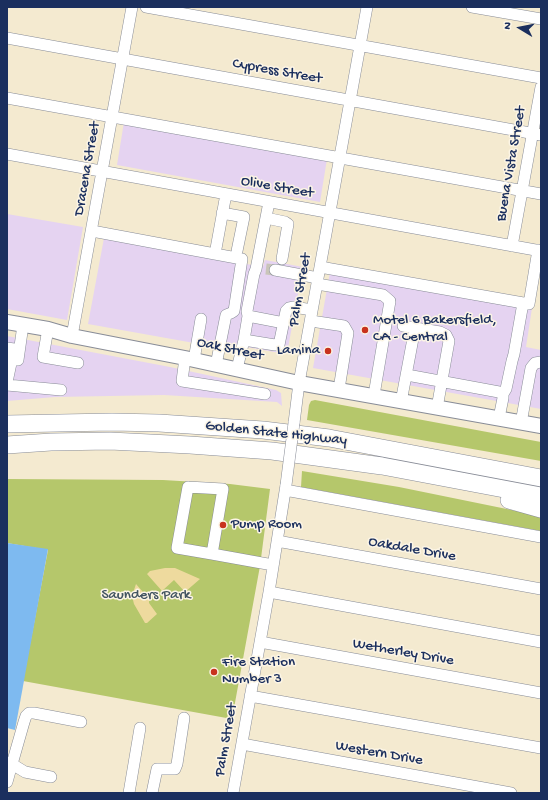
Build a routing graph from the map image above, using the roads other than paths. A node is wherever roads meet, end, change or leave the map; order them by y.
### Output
1 (132, 7) edge
2 (146, 7) edge
3 (367, 7) edge
4 (472, 7) edge
5 (541, 19) edge
6 (7, 38) edge
7 (360, 46) junction
8 (123, 59) junction
9 (541, 78) edge
10 (541, 87) edge
11 (7, 98) edge
12 (350, 101) junction
13 (112, 116) junction
14 (537, 134) edge
15 (7, 154) edge
16 (340, 159) junction
17 (102, 172) junction
18 (522, 191) junction
19 (226, 194) junction
20 (541, 194) edge
21 (269, 202) junction
22 (222, 213) junction
23 (330, 213) junction
24 (266, 218) junction
25 (92, 231) junction
26 (512, 246) junction
27 (237, 251) dead end
28 (540, 251) edge
29 (214, 254) junction
30 (282, 259) dead end
31 (266, 269) junction
32 (318, 276) junction
33 (523, 303) junction
34 (311, 315) junction
35 (248, 316) junction
36 (201, 319) dead end
37 (7, 322) edge
38 (284, 323) junction
39 (23, 324) junction
40 (403, 326) dead end
41 (415, 328) junction
42 (48, 329) junction
43 (72, 336) junction
44 (244, 340) junction
45 (7, 348) edge
46 (12, 359) junction
47 (190, 359) junction
48 (541, 362) edge
49 (78, 363) dead end
50 (216, 365) junction
51 (237, 369) junction
52 (407, 375) junction
53 (442, 381) junction
54 (299, 383) junction
55 (7, 384) edge
56 (339, 389) junction
57 (61, 390) dead end
58 (265, 394) dead end
59 (503, 394) junction
60 (374, 395) junction
61 (402, 402) junction
62 (437, 408) junction
63 (499, 418) junction
64 (522, 423) junction
65 (7, 424) edge
66 (541, 426) edge
67 (7, 445) edge
68 (421, 474) junction
69 (541, 478) edge
70 (285, 488) junction
71 (541, 496) edge
72 (541, 509) edge
73 (541, 536) edge
74 (278, 541) junction
75 (212, 554) junction
76 (273, 565) junction
77 (541, 589) edge
78 (269, 592) junction
79 (260, 642) junction
80 (541, 642) edge
81 (541, 693) edge
82 (250, 696) junction
83 (184, 718) dead end
84 (81, 722) dead end
85 (140, 728) dead end
86 (242, 744) junction
87 (541, 748) edge
88 (9, 763) edge
89 (51, 777) dead end
90 (7, 782) edge
91 (129, 793) edge
92 (152, 793) edge
93 (232, 793) edge
94 (511, 793) edge

1 - 8 street, Dracena Street
2 - 7 street
3 - 7 street, Palm Street
4 - 5 street
6 - 8 street, Cypress Street
7 - 9 street
7 - 12 street, Palm Street
8 - 12 street, Cypress Street
8 - 13 street, Dracena Street
10 - 14 street, Buena Vista Street
11 - 13 street
12 - 14 street, Cypress Street
12 - 16 street, Palm Street
13 - 16 street
13 - 17 street, Dracena Street
14 - 18 street, Buena Vista Street
15 - 17 street, Olive Street
16 - 18 street
16 - 23 street, Palm Street
17 - 19 street, Olive Street
17 - 25 street, Dracena Street
18 - 20 street
18 - 26 street, Buena Vista Street
19 - 21 street, Olive Street
19 - 22 street
21 - 23 street, Olive Street
21 - 24 street
22 - 27 street
22 - 29 street
23 - 26 street, Olive Street
23 - 32 street, Palm Street
24 - 30 street
24 - 31 street
25 - 29 street
25 - 43 street, Dracena Street
26 - 28 street, Olive Street
28 - 33 street
29 - 50 street
31 - 32 street
31 - 35 street
32 - 33 street
32 - 34 street, Palm Street
32 - 60 street
33 - 59 street
34 - 38 street
34 - 54 street, Palm Street
34 - 56 street
35 - 38 street
35 - 44 street
36 - 47 street
37 - 39 main road, Oak Street
38 - 44 street
39 - 42 main road, Oak Street
39 - 46 street
40 - 41 street
41 - 52 street
41 - 53 street
42 - 43 main road, Oak Street
42 - 49 street
43 - 47 main road, Oak Street
44 - 51 street
45 - 46 street
46 - 55 street
47 - 50 main road, Oak Street
47 - 58 street
48 - 64 street
50 - 51 main road, Oak Street
51 - 54 main road, Oak Street
52 - 53 street
52 - 61 street
53 - 59 street
53 - 62 street
54 - 56 main road, Oak Street
54 - 70 street, Palm Street, bridge
55 - 57 street
56 - 60 main road, Oak Street
59 - 63 street
60 - 61 main road, Oak Street
61 - 62 main road, Oak Street
62 - 63 main road, Oak Street
63 - 64 main road, Oak Street
64 - 66 main road, Oak Street
65 - 69 highway, Golden State Highway
67 - 68 highway, Golden State Highway
68 - 71 highway, Golden State Highway
68 - 72 highway
70 - 73 street
70 - 74 street, Palm Street
74 - 76 street, Palm Street
74 - 77 street, Oakdale Drive
75 - 75 street
75 - 76 street
76 - 78 street, Palm Street
78 - 79 street, Palm Street
78 - 80 street
79 - 81 street, Wetherley Drive
79 - 82 street, Palm Street
82 - 86 street, Palm Street
82 - 87 street
83 - 92 street
84 - 88 street
85 - 91 street
86 - 93 street, Palm Street
86 - 94 street, Western Drive
88 - 89 street
88 - 90 street

